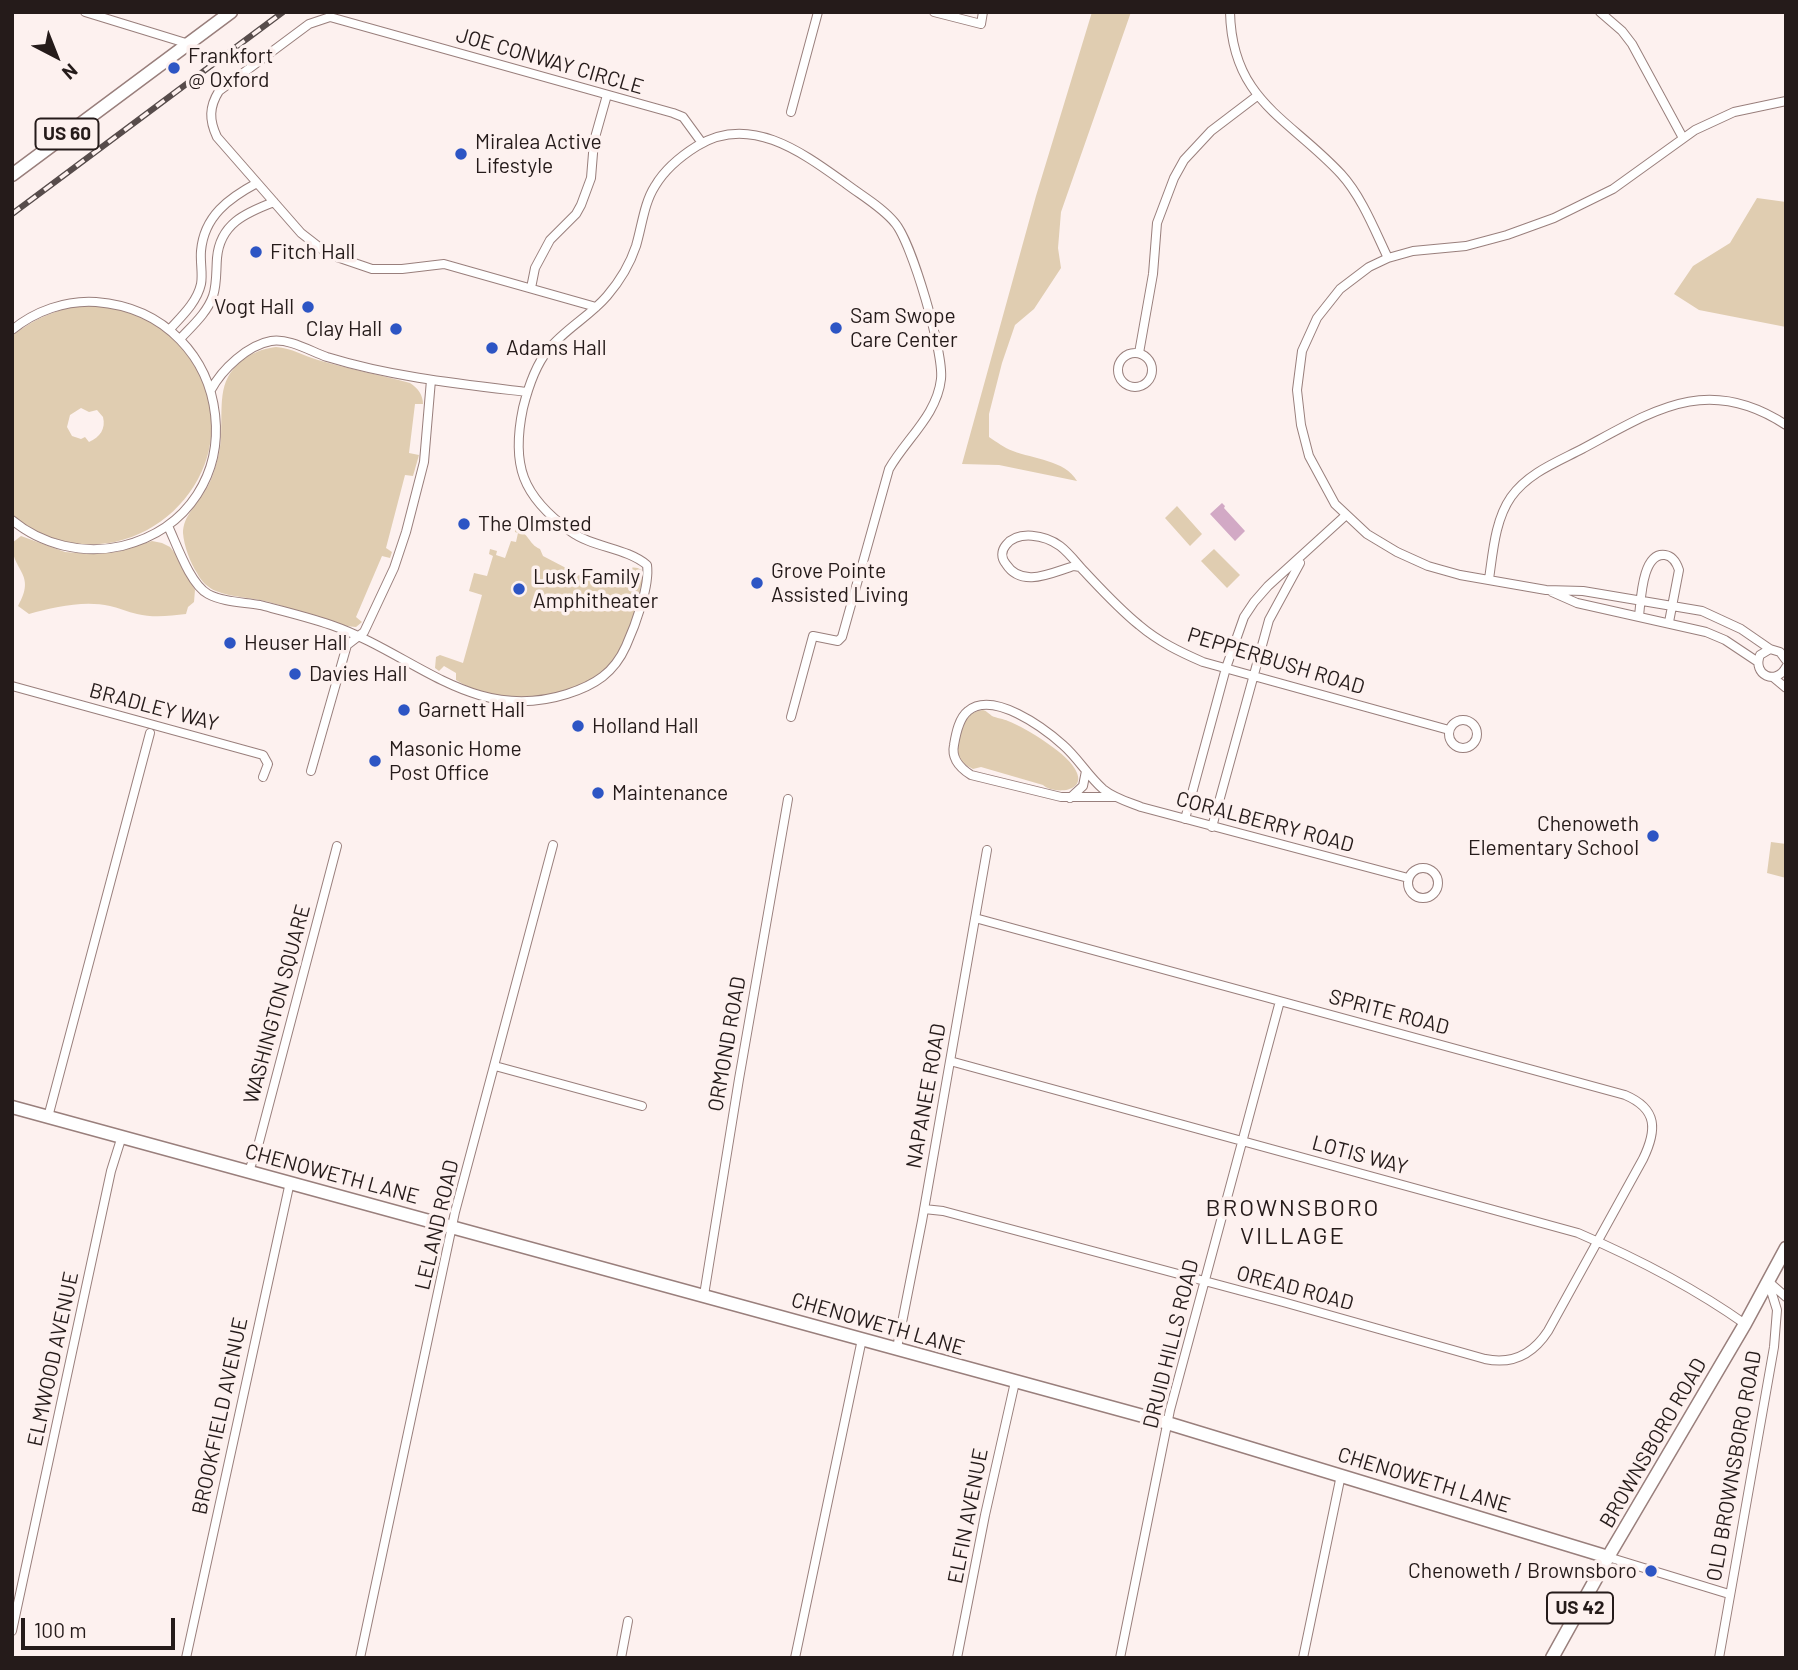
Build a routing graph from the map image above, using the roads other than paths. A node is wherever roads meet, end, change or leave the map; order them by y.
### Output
1 (85, 12) edge
2 (231, 12) edge
3 (818, 12) edge
4 (934, 12) edge
5 (984, 12) edge
6 (1230, 12) edge
7 (1600, 12) edge
8 (189, 44) junction
9 (607, 95) junction
10 (1257, 96) junction
11 (1786, 101) edge
12 (791, 112) dead end
13 (1683, 138) junction
14 (702, 143) junction
15 (12, 174) edge
16 (257, 183) junction
17 (274, 202) junction
18 (1388, 258) junction
19 (531, 288) junction
20 (596, 307) junction
21 (170, 329) junction
22 (12, 330) edge
23 (180, 339) junction
24 (1139, 353) junction
25 (430, 380) junction
26 (211, 390) junction
27 (527, 392) junction
28 (1786, 425) edge
29 (1345, 516) junction
30 (12, 520) edge
31 (168, 526) junction
32 (1306, 554) junction
33 (1080, 567) junction
34 (1489, 579) junction
35 (1546, 590) junction
36 (1641, 601) junction
37 (1672, 606) junction
38 (1639, 616) junction
39 (1669, 622) junction
40 (357, 636) junction
41 (1770, 649) junction
42 (1783, 649) edge
43 (1786, 660) edge
44 (1758, 662) junction
45 (1786, 667) edge
46 (1226, 668) junction
47 (1253, 675) junction
48 (1774, 677) junction
49 (12, 686) edge
50 (1786, 688) edge
51 (791, 717) dead end
52 (1449, 730) dead end
53 (150, 733) dead end
54 (311, 771) dead end
55 (1086, 771) junction
56 (263, 777) dead end
57 (1114, 797) junction
58 (1070, 798) junction
59 (788, 799) dead end
60 (1185, 819) junction
61 (1212, 827) junction
62 (553, 845) dead end
63 (337, 846) dead end
64 (987, 850) dead end
65 (1408, 878) dead end
66 (975, 918) junction
67 (1280, 1001) junction
68 (950, 1061) junction
69 (495, 1066) junction
70 (642, 1106) dead end
71 (12, 1107) edge
72 (48, 1117) junction
73 (122, 1136) junction
74 (1243, 1141) junction
75 (249, 1171) junction
76 (290, 1182) junction
77 (924, 1209) junction
78 (453, 1227) junction
79 (1597, 1241) junction
80 (1786, 1248) edge
81 (1768, 1280) junction
82 (1204, 1281) junction
83 (704, 1295) junction
84 (1786, 1297) edge
85 (1745, 1324) junction
86 (862, 1339) junction
87 (897, 1348) junction
88 (1015, 1382) junction
89 (1167, 1423) junction
90 (1342, 1475) junction
91 (1608, 1557) junction
92 (1730, 1594) junction
93 (628, 1621) dead end
94 (12, 1631) edge
95 (186, 1658) edge
96 (360, 1658) edge
97 (621, 1658) edge
98 (795, 1658) edge
99 (957, 1658) edge
100 (1120, 1658) edge
101 (1303, 1658) edge
102 (1552, 1658) edge
103 (1719, 1658) edge

1 - 8 street
2 - 8 main road, US 60
3 - 12 street
4 - 5 street
6 - 10 street
7 - 13 street
8 - 15 main road, US 60
9 - 14 street, JOE CONWAY CIRCLE
9 - 16 street, JOE CONWAY CIRCLE
9 - 19 street
10 - 18 street
10 - 24 street
11 - 13 street
13 - 18 street
14 - 20 street
14 - 51 street
16 - 17 street, JOE CONWAY CIRCLE
16 - 21 street
17 - 19 street, JOE CONWAY CIRCLE
17 - 23 street
18 - 29 street
19 - 20 street, JOE CONWAY CIRCLE
20 - 27 street
21 - 22 street
21 - 23 street
23 - 26 street
24 - 24 street
25 - 26 street
25 - 27 street
25 - 40 street
26 - 31 street
27 - 40 street
28 - 34 street
29 - 32 street
29 - 34 street
30 - 31 street
31 - 40 street
32 - 46 street
32 - 47 street
33 - 33 street, PEPPERBUSH ROAD
33 - 46 street, PEPPERBUSH ROAD
34 - 35 street
35 - 36 street
35 - 38 street
36 - 37 street
36 - 37 street
36 - 38 street
37 - 39 street
37 - 41 street
38 - 39 street
39 - 44 street
40 - 54 street
41 - 42 street
41 - 44 street
42 - 43 street
44 - 48 street
45 - 48 street
46 - 47 street, PEPPERBUSH ROAD
46 - 60 street
47 - 52 street, PEPPERBUSH ROAD
47 - 61 street
48 - 50 street
49 - 56 street, BRADLEY WAY
53 - 72 street
55 - 57 street, CORALBERRY ROAD
55 - 58 street
55 - 58 street, CORALBERRY ROAD
57 - 58 street, CORALBERRY ROAD
57 - 60 street, CORALBERRY ROAD
59 - 83 street, ORMOND ROAD
60 - 61 street, CORALBERRY ROAD
61 - 65 street, CORALBERRY ROAD
62 - 69 street, LELAND ROAD
63 - 75 street, WASHINGTON SQUARE
64 - 66 street, NAPANEE ROAD
66 - 67 street, SPRITE ROAD
66 - 68 street, NAPANEE ROAD
67 - 74 street, DRUID HILLS ROAD
67 - 79 street, SPRITE ROAD
68 - 74 street, LOTIS WAY
68 - 77 street, NAPANEE ROAD
69 - 70 street
69 - 78 street, LELAND ROAD
71 - 72 main road, CHENOWETH LANE
72 - 73 main road, CHENOWETH LANE
73 - 75 main road, CHENOWETH LANE
73 - 94 street, ELMWOOD AVENUE
74 - 79 street, LOTIS WAY
74 - 82 street, DRUID HILLS ROAD
75 - 76 main road, CHENOWETH LANE
76 - 78 main road, CHENOWETH LANE
76 - 95 street, BROOKFIELD AVENUE
77 - 82 street, OREAD ROAD
77 - 87 street, NAPANEE ROAD
78 - 83 main road, CHENOWETH LANE
78 - 96 street, LELAND ROAD
79 - 82 street, OREAD ROAD
79 - 85 street, LOTIS WAY
80 - 81 main road, BROWNSBORO ROAD / US 42
81 - 84 street
81 - 85 main road, BROWNSBORO ROAD / US 42
81 - 92 street, OLD BROWNSBORO ROAD
82 - 89 street, DRUID HILLS ROAD
83 - 86 main road, CHENOWETH LANE
85 - 91 main road, BROWNSBORO ROAD / US 42
86 - 87 main road, CHENOWETH LANE
86 - 98 street
87 - 88 main road, CHENOWETH LANE
88 - 89 main road, CHENOWETH LANE
88 - 99 street, ELFIN AVENUE
89 - 90 main road, CHENOWETH LANE
89 - 100 street, DRUID HILLS ROAD
90 - 91 main road, CHENOWETH LANE
90 - 101 street
91 - 92 street, CHENOWETH LANE
91 - 102 main road, BROWNSBORO ROAD / US 42
92 - 103 street, OLD BROWNSBORO ROAD
93 - 97 street

